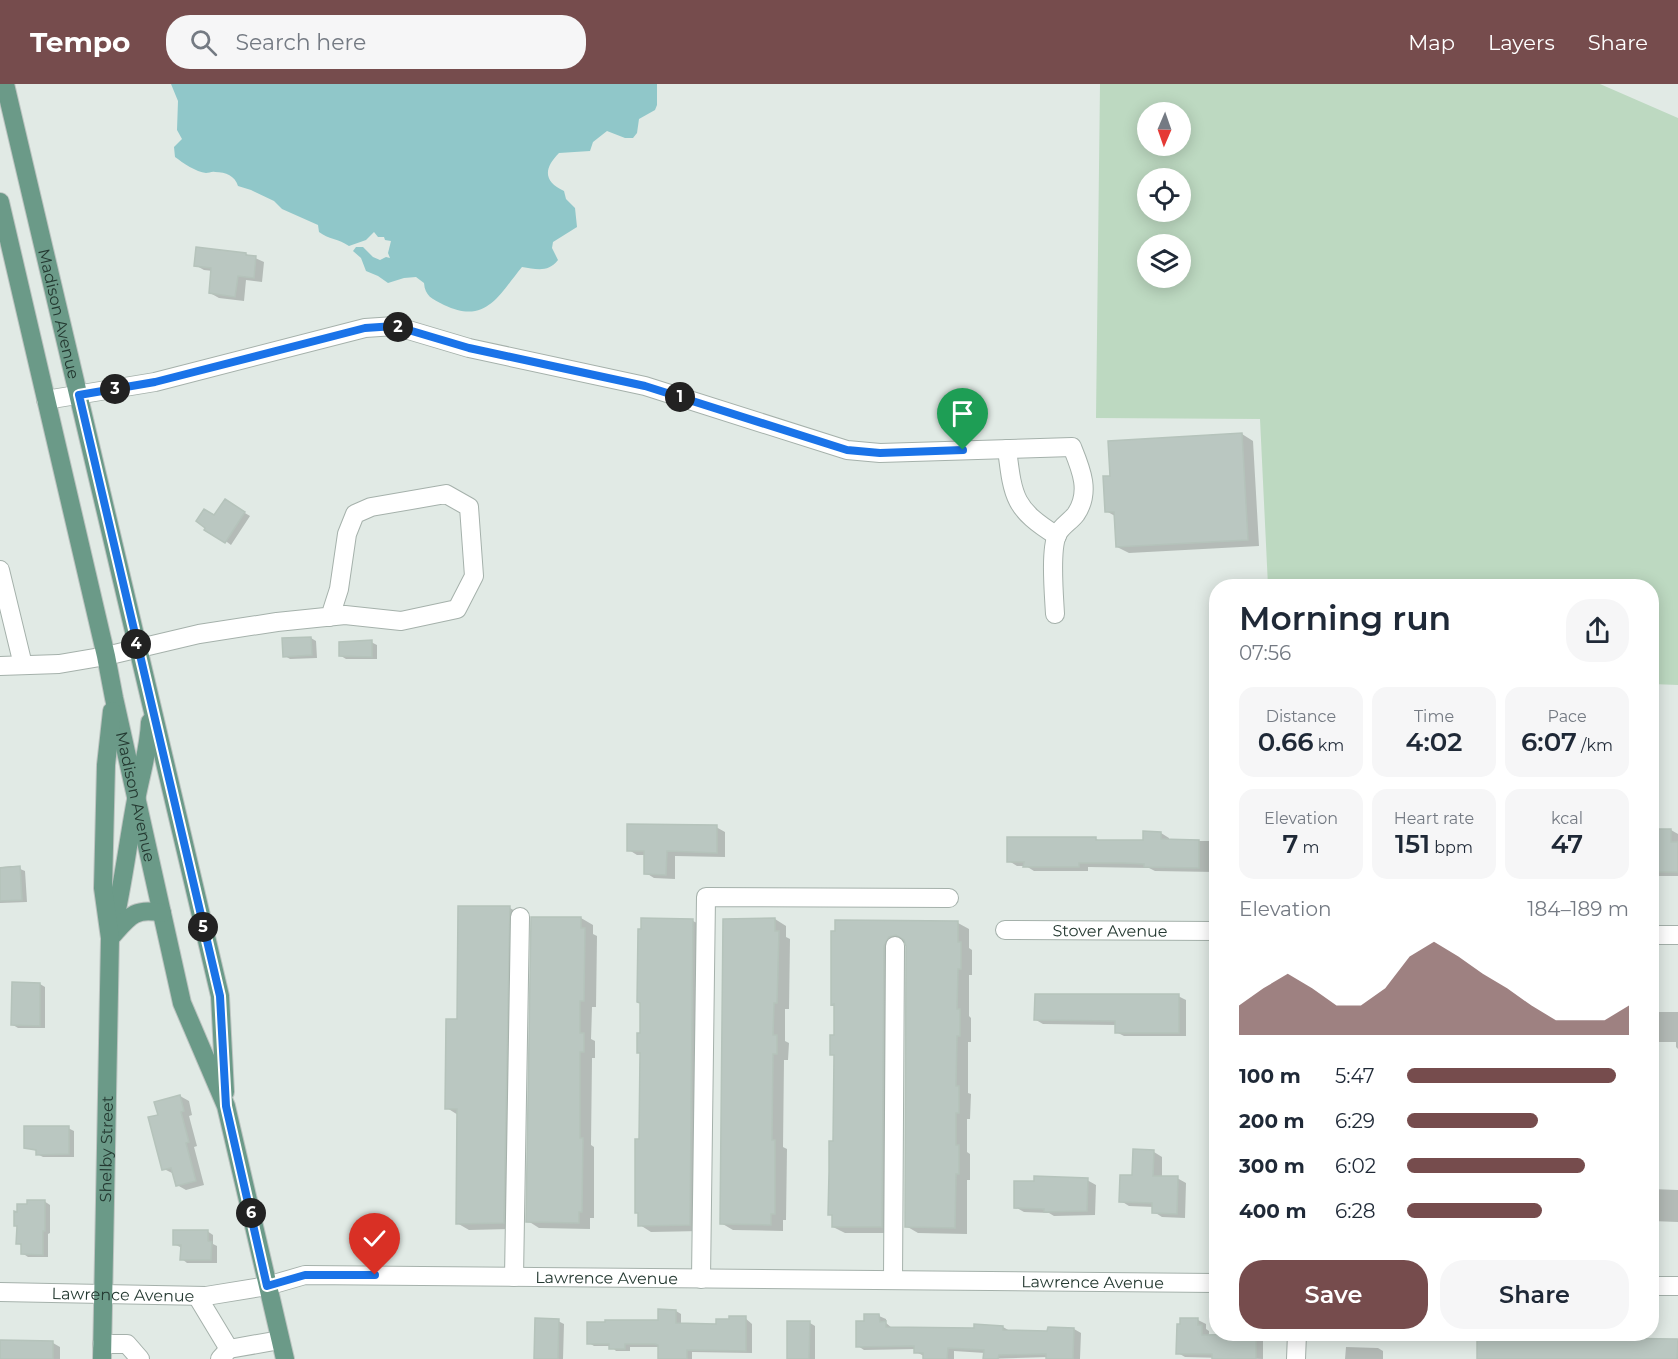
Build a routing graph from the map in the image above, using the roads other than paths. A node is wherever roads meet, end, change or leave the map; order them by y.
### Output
1 (5, 84) edge
2 (0, 202) edge
3 (79, 395) junction
4 (46, 400) junction
5 (1007, 449) junction
6 (1057, 536) junction
7 (0, 570) edge
8 (1055, 614) dead end
9 (5, 616) edge
10 (330, 617) junction
11 (137, 648) junction
12 (106, 656) junction
13 (23, 665) junction
14 (0, 666) edge
15 (114, 698) junction
16 (151, 704) junction
17 (136, 798) junction
18 (949, 898) dead end
19 (162, 913) junction
20 (520, 917) dead end
21 (1005, 930) dead end
22 (1209, 931) edge
23 (1659, 935) edge
24 (1678, 935) edge
25 (110, 938) junction
26 (895, 946) dead end
27 (226, 1106) junction
28 (514, 1277) junction
29 (701, 1279) junction
30 (893, 1280) junction
31 (1209, 1283) edge
32 (267, 1286) junction
33 (1659, 1286) edge
34 (1678, 1286) edge
35 (0, 1292) edge
36 (103, 1295) junction
37 (197, 1296) junction
38 (280, 1340) junction
39 (1297, 1341) edge
40 (102, 1352) edge
41 (224, 1354) edge
42 (140, 1359) edge
43 (285, 1359) edge
44 (1296, 1359) edge

1 - 3 main road, Madison Avenue
2 - 4 main road, Madison Avenue
3 - 4 street
3 - 5 street
3 - 11 main road, Madison Avenue
4 - 12 main road, Madison Avenue
5 - 6 street
5 - 6 street
6 - 8 street
7 - 9 street
9 - 13 street
10 - 10 street
10 - 11 street
11 - 12 street
11 - 16 main road, Madison Avenue
12 - 13 street
12 - 15 main road, Madison Avenue
13 - 14 street
15 - 17 main road, Madison Avenue
15 - 25 main road, Shelby Street
16 - 17 main road, Shelby Street
16 - 27 main road, Madison Avenue
17 - 19 main road, Madison Avenue
17 - 25 main road, Shelby Street
18 - 29 street
19 - 25 main road
19 - 27 main road, Madison Avenue
20 - 28 street
21 - 22 street, Stover Avenue
23 - 24 street
25 - 36 main road, Shelby Street
26 - 30 street
27 - 32 main road, Madison Avenue
28 - 29 street, Lawrence Avenue
28 - 32 street, Lawrence Avenue
29 - 30 street, Lawrence Avenue
30 - 31 street, Lawrence Avenue
32 - 37 street, Lawrence Avenue
32 - 38 main road, Madison Avenue
33 - 34 street
35 - 36 street, Lawrence Avenue
36 - 37 street, Lawrence Avenue
36 - 40 main road, Shelby Street
37 - 41 street
38 - 41 street
38 - 43 main road, Madison Avenue
39 - 44 street
40 - 42 street

